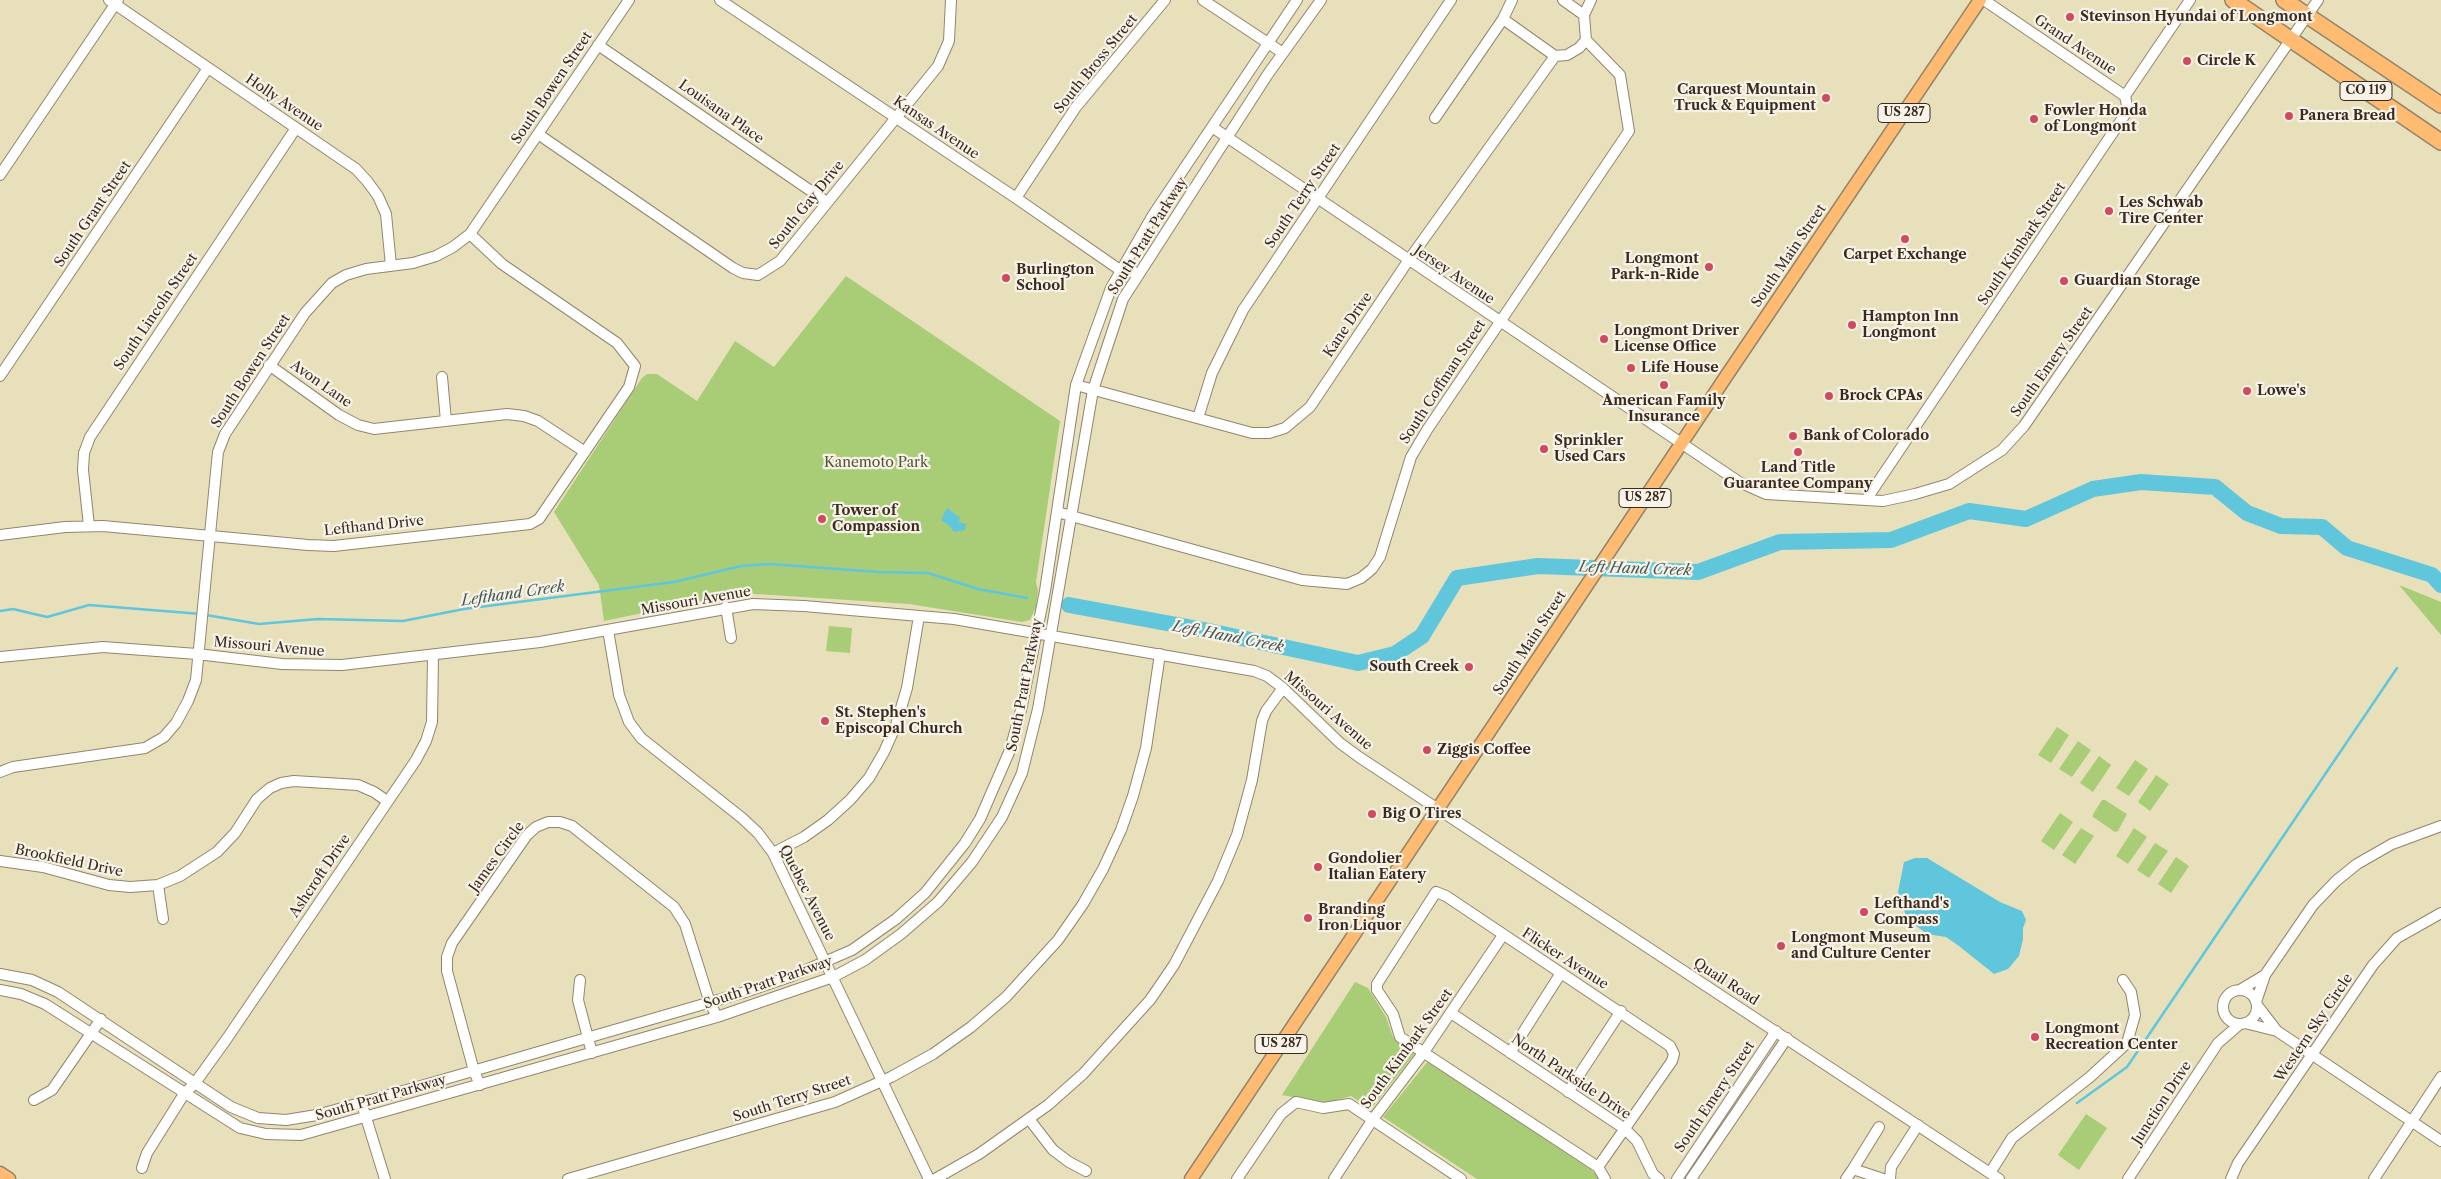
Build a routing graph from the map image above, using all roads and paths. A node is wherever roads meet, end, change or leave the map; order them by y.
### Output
1 (629, 0) edge
2 (720, 0) edge
3 (951, 0) edge
4 (1166, 0) edge
5 (1203, 0) edge
6 (1297, 0) edge
7 (1321, 0) edge
8 (1451, 0) edge
9 (1500, 0) edge
10 (1511, 0) edge
11 (1563, 0) edge
12 (1592, 0) edge
13 (1982, 0) edge
14 (2190, 0) edge
15 (2233, 0) edge
16 (2284, 0) edge
17 (2318, 0) edge
18 (114, 2) edge
19 (1584, 15) junction
20 (2307, 16) junction
21 (1503, 19) junction
22 (1586, 40) junction
23 (2292, 40) junction
24 (1268, 43) junction
25 (598, 45) junction
26 (1283, 53) junction
27 (1555, 56) junction
28 (208, 68) junction
29 (2125, 96) junction
30 (2441, 105) edge
31 (896, 118) junction
32 (1435, 118) dead end
33 (2410, 121) junction
34 (1212, 127) junction
35 (296, 128) junction
36 (538, 134) junction
37 (2441, 134) edge
38 (1226, 138) junction
39 (2441, 142) edge
40 (0, 175) edge
41 (1016, 198) junction
42 (1318, 198) junction
43 (827, 202) junction
44 (470, 234) junction
45 (1408, 260) junction
46 (391, 266) junction
47 (1120, 270) junction
48 (1138, 273) junction
49 (1499, 322) junction
50 (269, 365) junction
51 (0, 376) edge
52 (442, 377) dead end
53 (1076, 385) junction
54 (1093, 390) junction
55 (1198, 418) junction
56 (446, 421) junction
57 (1681, 444) junction
58 (585, 452) junction
59 (1866, 500) junction
60 (1057, 512) junction
61 (1072, 516) junction
62 (89, 526) junction
63 (0, 535) edge
64 (210, 535) junction
65 (726, 607) junction
66 (919, 616) junction
67 (608, 630) junction
68 (1035, 634) junction
69 (1049, 636) junction
70 (731, 638) dead end
71 (197, 654) junction
72 (1160, 654) junction
73 (433, 656) junction
74 (0, 657) edge
75 (1283, 688) junction
76 (0, 772) edge
77 (387, 801) junction
78 (1438, 810) junction
79 (2441, 826) edge
80 (773, 853) junction
81 (0, 861) edge
82 (158, 884) junction
83 (2441, 913) edge
84 (163, 919) dead end
85 (1503, 935) junction
86 (826, 962) junction
87 (1561, 973) junction
88 (0, 974) edge
89 (2264, 975) junction
90 (833, 977) junction
91 (580, 980) dead end
92 (2123, 980) dead end
93 (0, 990) edge
94 (2240, 990) junction
95 (710, 1003) junction
96 (2257, 1003) junction
97 (1621, 1011) junction
98 (1451, 1013) junction
99 (717, 1016) junction
100 (2225, 1016) junction
101 (101, 1019) junction
102 (2242, 1024) junction
103 (1776, 1031) junction
104 (2277, 1031) junction
105 (92, 1033) junction
106 (588, 1038) junction
107 (1787, 1038) junction
108 (2218, 1043) junction
109 (1424, 1052) junction
110 (592, 1053) junction
111 (1510, 1053) junction
112 (2313, 1056) junction
113 (474, 1070) junction
114 (2441, 1077) edge
115 (883, 1081) junction
116 (195, 1083) junction
117 (480, 1085) junction
118 (1568, 1092) junction
119 (184, 1094) junction
120 (34, 1100) dead end
121 (361, 1101) junction
122 (367, 1116) junction
123 (1029, 1119) junction
124 (1373, 1119) junction
125 (1716, 1120) junction
126 (2411, 1121) junction
127 (1918, 1125) junction
128 (1726, 1127) junction
129 (1879, 1128) dead end
130 (1625, 1130) junction
131 (2441, 1141) edge
132 (1598, 1167) junction
133 (142, 1168) dead end
134 (1853, 1169) junction
135 (1086, 1171) dead end
136 (0, 1173) edge
137 (1994, 1176) edge
138 (9, 1179) edge
139 (385, 1179) edge
140 (568, 1179) edge
141 (929, 1179) edge
142 (935, 1179) edge
143 (1191, 1179) edge
144 (1237, 1179) edge
145 (1334, 1179) edge
146 (1461, 1179) edge
147 (1605, 1179) edge
148 (1659, 1179) edge
149 (1677, 1179) edge
150 (1691, 1179) edge
151 (1846, 1179) edge
152 (1883, 1179) edge
153 (1890, 1179) edge
154 (2128, 1179) edge
155 (2230, 1179) edge
156 (2374, 1179) edge

1 - 25 street, South Bowen Street
2 - 31 street, Kansas Avenue
3 - 31 street, South Gay Drive
4 - 41 street, South Bross Street
5 - 24 street
6 - 24 street, South Pratt Parkway
7 - 26 street, South Pratt Parkway
8 - 42 street, South Terry Street
9 - 10 street
10 - 21 street
11 - 19 street
12 - 19 street
13 - 29 street, Grand Avenue
13 - 57 main road, South Main Street / US 287
14 - 29 street, South Kimbark Street
15 - 23 highway, CO 119
16 - 20 highway, CO 119
17 - 20 street, South Emery Street
18 - 28 street, Holly Avenue
18 - 40 street
19 - 22 street
20 - 23 street, South Emery Street
20 - 30 highway, CO 119
21 - 27 street
21 - 32 street
22 - 27 street
22 - 49 street, South Coffman Street
23 - 33 highway, CO 119
23 - 59 street, South Emery Street
24 - 26 street
24 - 34 street, South Pratt Parkway
25 - 36 street, South Bowen Street
25 - 43 street, Louisana Place
26 - 38 street, South Pratt Parkway
27 - 45 street, Kane Drive
28 - 35 street, Holly Avenue
28 - 51 street, South Grant Street
29 - 59 street, South Kimbark Street
31 - 41 street, Kansas Avenue
31 - 43 street, South Gay Drive
33 - 37 highway
33 - 39 highway, CO 119
34 - 38 street, Jersey Avenue
34 - 47 street, South Pratt Parkway
35 - 46 street, Holly Avenue
35 - 62 street, South Lincoln Street
36 - 43 street, South Gay Drive
36 - 44 street, South Bowen Street
38 - 42 street, Jersey Avenue
38 - 48 street, South Pratt Parkway
41 - 47 street, Kansas Avenue
42 - 45 street, Jersey Avenue
42 - 55 street, South Terry Street
44 - 46 street, South Bowen Street
44 - 58 street, Lefthand Drive
45 - 49 street, Jersey Avenue
45 - 55 street, Kane Drive
46 - 50 street, South Bowen Street
47 - 48 street, Kansas Avenue
47 - 53 street, South Pratt Parkway
48 - 54 street, South Pratt Parkway
49 - 57 street, Jersey Avenue
49 - 61 street, South Coffman Street
50 - 56 street, Avon Lane
50 - 64 street, South Bowen Street
52 - 56 street
53 - 54 street, Kane Drive
53 - 60 street, South Pratt Parkway
54 - 55 street, Kane Drive
54 - 61 street, South Pratt Parkway
56 - 58 street, Avon Lane
57 - 59 street, South Emery Street
57 - 78 main road, South Main Street / US 287
58 - 64 street, Lefthand Drive
60 - 61 street, South Coffman Street
60 - 68 street, South Pratt Parkway
61 - 69 street, South Pratt Parkway
62 - 63 street, Lefthand Drive
62 - 64 street, Lefthand Drive
64 - 71 street, South Bowen Street
65 - 66 street, Missouri Avenue
65 - 67 street, Missouri Avenue
65 - 70 street
66 - 68 street, Missouri Avenue
66 - 80 street
67 - 73 street, Missouri Avenue
67 - 80 street, Quebec Avenue
68 - 69 street, Missouri Avenue
68 - 86 street, South Pratt Parkway
69 - 72 street, Missouri Avenue
69 - 90 street, South Pratt Parkway
71 - 73 street, Missouri Avenue
71 - 74 street, Missouri Avenue
71 - 76 street, South Bowen Street
72 - 75 street, Missouri Avenue
72 - 115 street, South Terry Street
73 - 77 street, Ashcroft Drive
75 - 78 street, Missouri Avenue
75 - 123 street
77 - 82 street, Brookfield Drive
77 - 116 street, Ashcroft Drive
78 - 103 street, Quail Road
78 - 143 main road, South Main Street / US 287
79 - 89 street
80 - 86 street, Quebec Avenue
81 - 82 street, Brookfield Drive
82 - 84 street
83 - 112 street, Western Sky Circle
85 - 87 street, Flicker Avenue
85 - 98 street, South Kimbark Street
85 - 109 street, Flicker Avenue
86 - 90 street, Quebec Avenue
86 - 95 street, South Pratt Parkway
87 - 97 street, Flicker Avenue
87 - 111 street
88 - 101 street, South Pratt Parkway
89 - 94 street
89 - 96 street
90 - 99 street, South Pratt Parkway
90 - 115 street, Quebec Avenue
91 - 106 street
92 - 137 street
93 - 105 street, South Pratt Parkway
94 - 96 street
94 - 100 street
95 - 99 street, James Circle
95 - 106 street, South Pratt Parkway
95 - 113 street, James Circle
96 - 102 street
96 - 104 street
97 - 118 street
97 - 130 street, Flicker Avenue
98 - 109 street, South Kimbark Street
98 - 111 street, North Parkside Drive
99 - 110 street, South Pratt Parkway
100 - 102 street
100 - 108 street, Junction Drive
101 - 105 street
101 - 116 street, South Pratt Parkway
102 - 104 street
102 - 108 street, Junction Drive
103 - 107 street, Quail Road
103 - 125 street, South Emery Street
104 - 112 street
105 - 119 street, South Pratt Parkway
105 - 120 street
106 - 110 street
106 - 113 street, South Pratt Parkway
107 - 127 street, Quail Road
107 - 128 street, South Emery Street
108 - 154 street, Junction Drive
109 - 124 street, South Kimbark Street
109 - 132 street
110 - 117 street, South Pratt Parkway
111 - 118 street, North Parkside Drive
112 - 126 street
112 - 155 street, Western Sky Circle
113 - 117 street, James Circle
113 - 121 street, South Pratt Parkway
114 - 126 street
115 - 140 street, South Terry Street
115 - 141 street, Quebec Avenue
116 - 119 street, Ashcroft Drive
116 - 121 street, South Pratt Parkway
117 - 122 street, South Pratt Parkway
118 - 130 street, North Parkside Drive
119 - 122 street, South Pratt Parkway
119 - 133 street, Ashcroft Drive
121 - 122 street
122 - 139 street
123 - 135 street
123 - 142 street
124 - 144 street
124 - 145 street, South Kimbark Street
124 - 146 street
125 - 128 street
125 - 149 street, South Emery Street
126 - 131 street
126 - 156 street
127 - 137 street, Quail Road
127 - 153 street
128 - 150 street, South Emery Street
129 - 134 street
130 - 132 street
130 - 148 street, North Parkside Drive
132 - 147 street
134 - 151 street
134 - 152 street
136 - 138 main road

